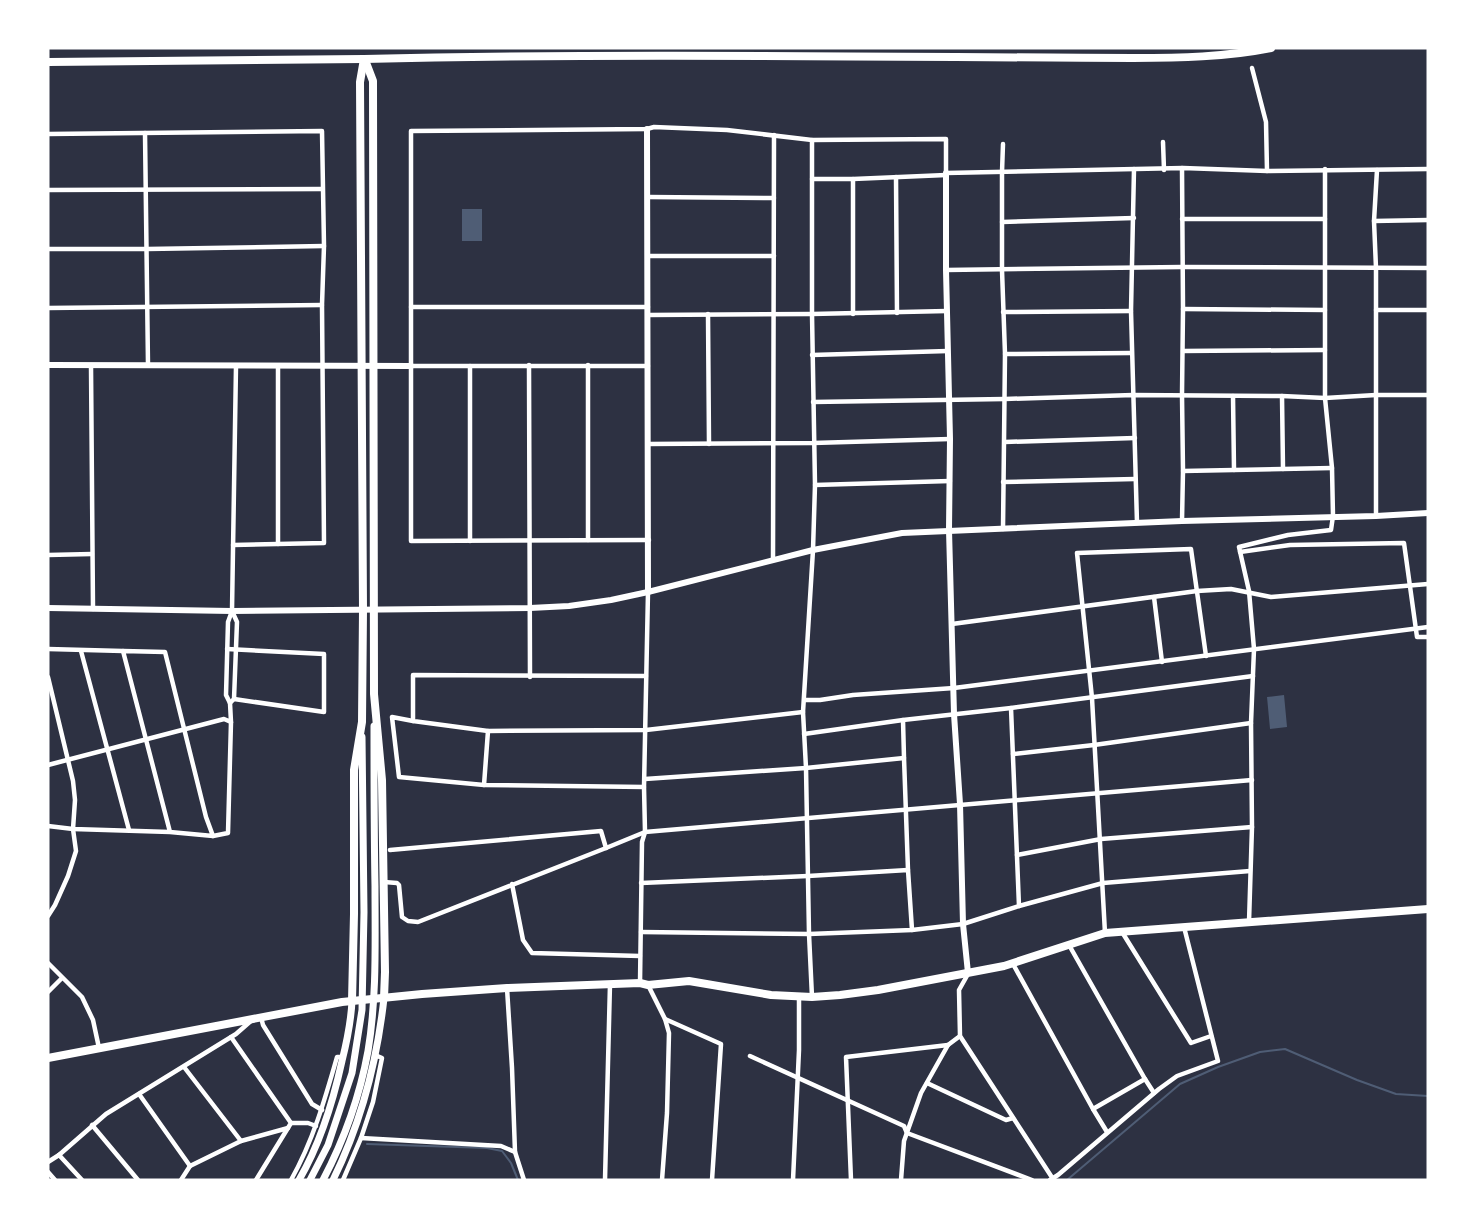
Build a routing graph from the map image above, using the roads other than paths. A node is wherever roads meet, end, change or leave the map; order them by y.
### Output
1 (1271, 48) edge
2 (364, 59) junction
3 (48, 62) edge
4 (1252, 68) dead end
5 (647, 129) junction
6 (145, 133) junction
7 (48, 134) edge
8 (774, 135) junction
9 (812, 140) junction
10 (1163, 142) dead end
11 (1003, 144) dead end
12 (1182, 168) junction
13 (1134, 169) junction
14 (1324, 169) junction
15 (1428, 169) edge
16 (1164, 170) junction
17 (1377, 170) junction
18 (1267, 171) junction
19 (1002, 172) junction
20 (946, 174) junction
21 (896, 177) junction
22 (812, 179) junction
23 (853, 179) junction
24 (322, 189) junction
25 (48, 190) edge
26 (145, 190) junction
27 (648, 197) junction
28 (774, 198) junction
29 (1134, 218) junction
30 (1182, 219) junction
31 (1325, 219) junction
32 (1428, 220) edge
33 (1374, 221) junction
34 (1002, 222) junction
35 (324, 246) junction
36 (48, 249) edge
37 (147, 249) junction
38 (648, 256) junction
39 (774, 256) junction
40 (1182, 267) junction
41 (1326, 267) junction
42 (1131, 268) junction
43 (1376, 268) junction
44 (1428, 268) edge
45 (946, 270) junction
46 (1002, 270) junction
47 (322, 305) junction
48 (147, 307) junction
49 (411, 307) junction
50 (648, 307) junction
51 (48, 308) edge
52 (1183, 309) junction
53 (1325, 310) junction
54 (1376, 310) junction
55 (1428, 310) edge
56 (947, 311) junction
57 (1131, 311) junction
58 (1003, 312) junction
59 (897, 313) junction
60 (708, 314) junction
61 (774, 314) junction
62 (812, 314) junction
63 (853, 314) junction
64 (648, 315) junction
65 (1324, 350) junction
66 (948, 351) junction
67 (1183, 351) junction
68 (1131, 353) junction
69 (1005, 354) junction
70 (812, 355) junction
71 (48, 365) edge
72 (147, 365) junction
73 (361, 365) junction
74 (373, 365) junction
75 (529, 365) junction
76 (588, 365) junction
77 (91, 366) junction
78 (236, 366) junction
79 (278, 366) junction
80 (323, 366) junction
81 (411, 366) junction
82 (470, 366) junction
83 (648, 366) junction
84 (1133, 395) junction
85 (1376, 395) junction
86 (1428, 395) edge
87 (1182, 396) junction
88 (1233, 396) junction
89 (1282, 396) junction
90 (1325, 398) junction
91 (949, 399) junction
92 (1005, 399) junction
93 (813, 402) junction
94 (1135, 438) junction
95 (950, 439) junction
96 (1005, 442) junction
97 (774, 443) junction
98 (813, 443) junction
99 (648, 444) junction
100 (709, 444) junction
101 (1332, 468) junction
102 (1283, 469) junction
103 (1234, 470) junction
104 (1184, 471) junction
105 (1135, 478) junction
106 (950, 481) junction
107 (1003, 482) junction
108 (815, 485) junction
109 (1428, 513) edge
110 (1333, 516) junction
111 (1376, 516) junction
112 (1182, 521) junction
113 (1137, 523) junction
114 (1004, 529) junction
115 (949, 530) junction
116 (529, 540) junction
117 (588, 540) junction
118 (649, 540) junction
119 (470, 541) junction
120 (278, 544) junction
121 (233, 545) junction
122 (813, 550) junction
123 (1240, 552) junction
124 (92, 554) junction
125 (48, 555) edge
126 (773, 560) junction
127 (1428, 584) edge
128 (1410, 585) junction
129 (1197, 591) junction
130 (1249, 591) junction
131 (648, 592) junction
132 (1154, 597) junction
133 (1082, 607) junction
134 (48, 608) edge
135 (530, 608) junction
136 (93, 609) junction
137 (363, 610) junction
138 (373, 610) junction
139 (232, 612) junction
140 (952, 624) junction
141 (1428, 627) edge
142 (1415, 628) junction
143 (1428, 637) edge
144 (1254, 649) junction
145 (48, 650) edge
146 (227, 650) junction
147 (236, 650) junction
148 (81, 651) junction
149 (123, 651) junction
150 (1206, 656) junction
151 (1162, 662) junction
152 (1090, 672) junction
153 (530, 676) junction
154 (646, 676) junction
155 (1252, 676) junction
156 (48, 677) edge
157 (954, 688) junction
158 (374, 694) junction
159 (1092, 698) junction
160 (805, 700) junction
161 (232, 701) junction
162 (1011, 708) junction
163 (803, 712) junction
164 (954, 714) junction
165 (903, 720) junction
166 (412, 721) junction
167 (231, 722) junction
168 (362, 722) junction
169 (1251, 723) junction
170 (185, 730) junction
171 (646, 730) junction
172 (488, 731) junction
173 (804, 734) junction
174 (146, 739) junction
175 (1094, 745) junction
176 (107, 749) junction
177 (1013, 754) junction
178 (904, 758) junction
179 (68, 760) junction
180 (48, 765) edge
181 (806, 768) junction
182 (645, 779) junction
183 (1252, 780) junction
184 (484, 785) junction
185 (644, 787) junction
186 (1098, 794) junction
187 (1015, 800) junction
188 (960, 804) junction
189 (906, 809) junction
190 (807, 818) junction
191 (48, 826) edge
192 (1252, 826) junction
193 (73, 829) junction
194 (129, 830) junction
195 (170, 832) junction
196 (645, 832) junction
197 (213, 836) junction
198 (1101, 839) junction
199 (606, 848) junction
200 (390, 850) dead end
201 (1017, 855) junction
202 (908, 870) junction
203 (1250, 871) junction
204 (808, 876) junction
205 (384, 882) junction
206 (641, 883) junction
207 (1103, 883) junction
208 (512, 884) junction
209 (1019, 906) junction
210 (1428, 909) edge
211 (48, 916) edge
212 (1249, 922) junction
213 (963, 924) junction
214 (1184, 927) junction
215 (912, 930) junction
216 (641, 932) junction
217 (1122, 932) junction
218 (1105, 933) junction
219 (809, 934) junction
220 (1069, 945) junction
221 (640, 956) junction
222 (48, 963) edge
223 (1013, 964) junction
224 (968, 973) junction
225 (62, 978) junction
226 (610, 984) junction
227 (644, 984) junction
228 (507, 988) junction
229 (48, 992) edge
230 (799, 997) junction
231 (812, 997) junction
232 (384, 998) junction
233 (352, 1001) junction
234 (258, 1018) junction
235 (665, 1019) junction
236 (960, 1036) junction
237 (1211, 1036) junction
238 (231, 1037) junction
239 (948, 1045) junction
240 (99, 1048) junction
241 (375, 1055) junction
242 (750, 1056) dead end
243 (343, 1057) junction
244 (48, 1058) edge
245 (184, 1067) junction
246 (798, 1078) junction
247 (1145, 1079) junction
248 (927, 1083) junction
249 (1154, 1093) junction
250 (139, 1094) junction
251 (847, 1101) junction
252 (1093, 1108) junction
253 (322, 1110) junction
254 (1013, 1118) junction
255 (92, 1125) junction
256 (289, 1125) junction
257 (316, 1126) junction
258 (1107, 1132) junction
259 (907, 1133) junction
260 (361, 1138) junction
261 (242, 1141) junction
262 (515, 1152) junction
263 (59, 1155) junction
264 (48, 1162) edge
265 (190, 1166) junction
266 (48, 1172) edge
267 (55, 1180) edge
268 (82, 1180) edge
269 (138, 1180) edge
270 (181, 1180) edge
271 (256, 1180) edge
272 (291, 1180) edge
273 (299, 1180) edge
274 (310, 1180) edge
275 (323, 1180) edge
276 (333, 1180) edge
277 (343, 1180) edge
278 (524, 1180) edge
279 (606, 1180) edge
280 (662, 1180) edge
281 (712, 1180) edge
282 (794, 1180) edge
283 (851, 1180) edge
284 (901, 1180) edge
285 (1032, 1180) edge
286 (1051, 1180) edge

1 - 2 highway
2 - 3 main road
2 - 73 main road
2 - 74 main road
4 - 18 street
5 - 8 street
5 - 27 street
5 - 49 street
6 - 7 street
6 - 24 street
6 - 26 street
8 - 9 street
8 - 28 street
9 - 20 street
9 - 22 street
10 - 16 street
11 - 19 street
12 - 16 street
12 - 18 street
12 - 30 street
13 - 16 street
13 - 19 street
13 - 29 street
14 - 17 street
14 - 18 street
14 - 31 street
15 - 17 street
17 - 33 street
19 - 20 street
19 - 34 street
20 - 21 street
20 - 45 street
21 - 23 street
21 - 59 street
22 - 23 street
22 - 62 street
23 - 63 street
24 - 26 street
24 - 35 street
25 - 26 street
26 - 37 street
27 - 28 street
27 - 38 street
28 - 39 street
29 - 34 street
29 - 42 street
30 - 31 street
30 - 40 street
31 - 41 street
32 - 33 street
33 - 43 street
34 - 46 street
35 - 37 street
35 - 47 street
36 - 37 street
37 - 48 street
38 - 39 street
38 - 50 street
39 - 61 street
40 - 41 street
40 - 42 street
40 - 52 street
41 - 43 street
41 - 53 street
42 - 46 street
42 - 57 street
43 - 44 street
43 - 54 street
45 - 46 street
45 - 56 street
46 - 58 street
47 - 48 street
47 - 80 street
48 - 51 street
48 - 72 street
49 - 50 street
49 - 81 street
50 - 64 street
52 - 53 street
52 - 67 street
53 - 65 street
54 - 55 street
54 - 85 street
56 - 59 street
56 - 66 street
57 - 58 street
57 - 68 street
58 - 69 street
59 - 63 street
60 - 61 street
60 - 64 street
60 - 100 street
61 - 62 street
61 - 97 street
62 - 63 street
62 - 70 street
64 - 83 street
65 - 67 street
65 - 90 street
66 - 70 street
66 - 91 street
67 - 87 street
68 - 69 street
68 - 84 street
69 - 92 street
70 - 93 street
71 - 77 street
72 - 77 street
72 - 78 street
73 - 74 street
73 - 80 street
73 - 137 main road
74 - 81 street
74 - 138 main road
75 - 76 street
75 - 82 street
75 - 116 street
76 - 83 street
76 - 117 street
77 - 124 street
78 - 79 street
78 - 121 street
79 - 80 street
79 - 120 street
80 - 120 street
81 - 82 street
81 - 119 street
82 - 119 street
83 - 99 street
84 - 87 street
84 - 92 street
84 - 94 street
85 - 86 street
85 - 90 street
85 - 111 street
87 - 88 street
87 - 104 street
88 - 89 street
88 - 103 street
89 - 90 street
89 - 102 street
90 - 101 street
91 - 92 street
91 - 93 street
91 - 95 street
92 - 96 street
93 - 98 street
94 - 96 street
94 - 105 street
95 - 98 street
95 - 106 street
96 - 107 street
97 - 98 street
97 - 100 street
97 - 126 street
98 - 108 street
99 - 100 street
99 - 118 street
101 - 102 street
101 - 110 street
102 - 103 street
103 - 104 street
104 - 112 street
105 - 107 street
105 - 113 street
106 - 108 street
106 - 115 street
107 - 114 street
108 - 122 street
109 - 111 street
110 - 111 street
110 - 112 street
110 - 123 street
112 - 113 street
113 - 114 street
114 - 115 street
115 - 122 street
115 - 140 street
116 - 117 street
116 - 119 street
116 - 135 street
117 - 118 street
118 - 131 street
120 - 121 street
121 - 139 street
122 - 126 street
122 - 160 street
123 - 128 street
123 - 130 street
124 - 125 street
124 - 136 street
126 - 131 street
127 - 128 street
128 - 130 street
128 - 142 street
129 - 130 street
129 - 132 street
129 - 133 street
129 - 150 street
130 - 144 street
131 - 135 street
131 - 154 street
132 - 133 street
132 - 151 street
133 - 140 street
133 - 152 street
134 - 136 street
135 - 138 street
135 - 153 street
136 - 139 street
137 - 138 street
137 - 139 street
137 - 168 main road
138 - 158 main road
139 - 146 street
139 - 147 street
140 - 157 street
141 - 142 street
142 - 143 street
142 - 144 street
144 - 150 street
144 - 155 street
145 - 148 street
146 - 147 street
146 - 161 street
147 - 161 street
147 - 161 street
148 - 149 street
148 - 176 street
149 - 170 street
149 - 174 street
150 - 151 street
151 - 152 street
152 - 157 street
152 - 159 street
153 - 154 street
153 - 166 street
154 - 171 street
155 - 159 street
155 - 169 street
156 - 179 street
157 - 160 street
157 - 164 street
158 - 205 main road
158 - 275 main road
159 - 162 street
159 - 175 street
160 - 163 street
161 - 167 street
162 - 164 street
162 - 177 street
163 - 171 street
163 - 173 street
164 - 165 street
164 - 188 street
165 - 173 street
165 - 178 street
166 - 172 street
166 - 184 street
167 - 170 street
167 - 197 street
168 - 233 main road
168 - 274 main road
169 - 175 street
169 - 183 street
170 - 174 street
170 - 197 street
171 - 172 street
171 - 182 street
172 - 184 street
173 - 181 street
174 - 176 street
174 - 195 street
175 - 177 street
175 - 186 street
176 - 179 street
176 - 194 street
177 - 187 street
178 - 181 street
178 - 189 street
179 - 180 street
179 - 193 street
181 - 182 street
181 - 190 street
182 - 185 street
183 - 186 street
183 - 192 street
184 - 185 street
185 - 196 street
186 - 187 street
186 - 198 street
187 - 188 street
187 - 201 street
188 - 189 street
188 - 213 street
189 - 190 street
189 - 202 street
190 - 196 street
190 - 204 street
191 - 193 street
192 - 198 street
192 - 203 street
193 - 194 street
193 - 211 street
194 - 195 street
195 - 197 street
196 - 199 street
196 - 206 street
198 - 201 street
198 - 207 street
199 - 200 street
199 - 208 street
201 - 209 street
202 - 204 street
202 - 215 street
203 - 207 street
203 - 212 street
204 - 206 street
204 - 219 street
205 - 208 street
205 - 232 main road
206 - 216 street
207 - 209 street
207 - 218 street
208 - 221 street
209 - 213 street
210 - 212 main road
212 - 214 main road
213 - 215 street
213 - 224 street
214 - 217 main road
214 - 237 street
215 - 219 street
216 - 219 street
216 - 221 street
217 - 218 main road
217 - 237 street
218 - 220 main road
219 - 231 street
220 - 223 main road
220 - 247 street
221 - 227 street
222 - 225 street
223 - 224 main road
223 - 252 street
224 - 231 main road
224 - 236 street
225 - 229 street
225 - 240 street
226 - 227 main road
226 - 228 main road
226 - 279 street
227 - 230 main road
227 - 235 street
228 - 232 main road
228 - 262 street
230 - 231 main road
230 - 246 street
232 - 233 main road
232 - 241 main road
233 - 234 main road
233 - 243 main road
234 - 238 street
234 - 240 main road
234 - 253 street
235 - 280 street
235 - 281 street
236 - 239 street
236 - 254 street
237 - 249 street
238 - 245 street
238 - 256 street
239 - 248 street
239 - 251 street
240 - 244 main road
241 - 260 street
241 - 276 main road
242 - 246 street
243 - 253 street
243 - 273 main road
245 - 250 street
245 - 261 street
246 - 251 street
246 - 282 street
247 - 249 street
247 - 252 street
248 - 254 street
248 - 259 street
249 - 258 street
250 - 255 street
250 - 265 street
251 - 259 street
251 - 283 street
252 - 258 street
253 - 257 street
254 - 286 street
255 - 263 street
255 - 269 street
256 - 257 street
256 - 261 street
256 - 271 street
257 - 272 street
258 - 286 street
259 - 284 street
259 - 285 street
260 - 262 street
260 - 277 street
261 - 265 street
262 - 278 street
263 - 264 street
263 - 268 street
265 - 270 street
266 - 267 street

